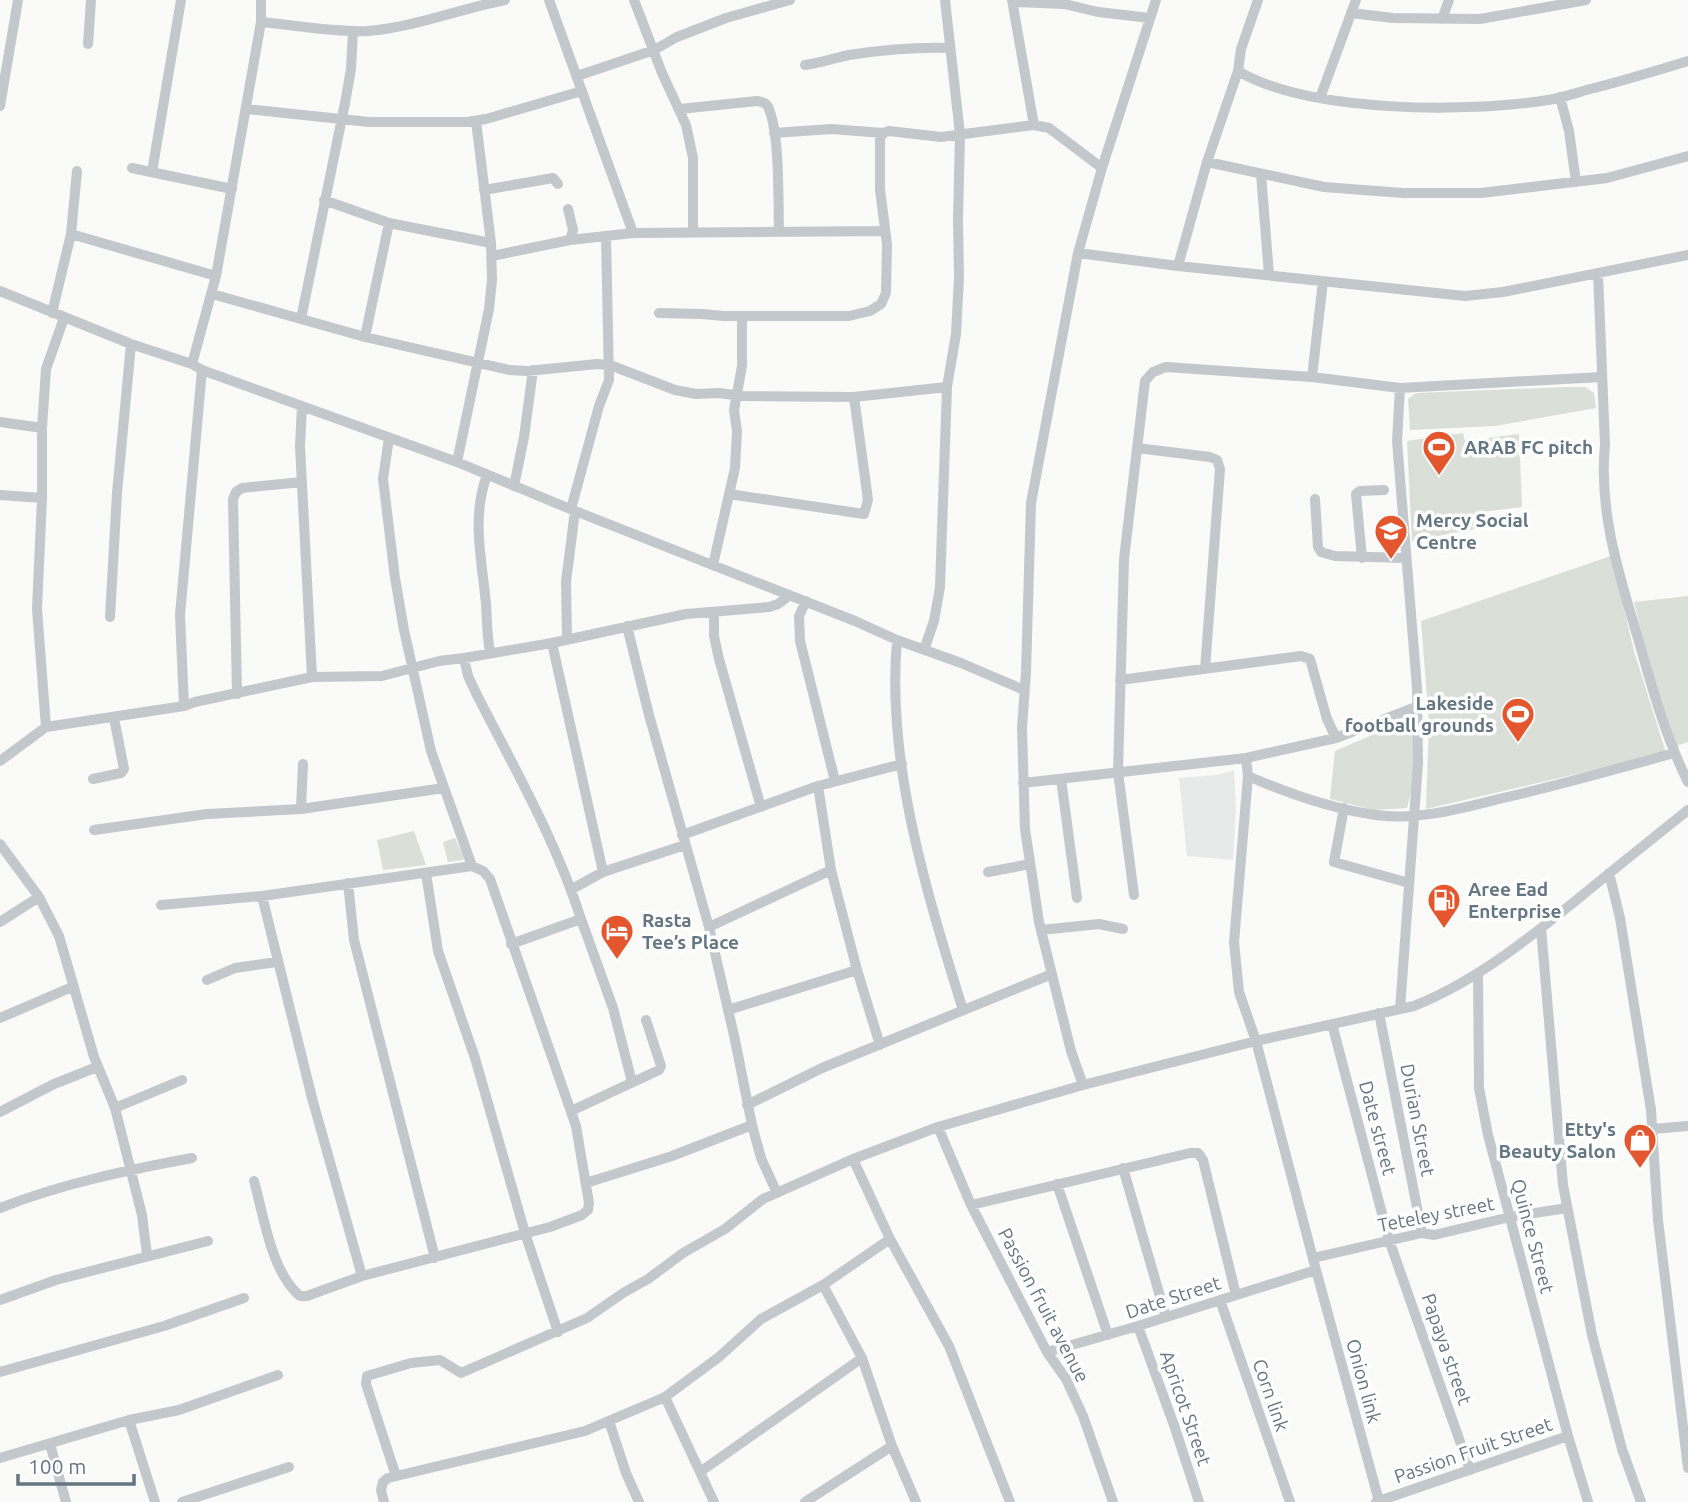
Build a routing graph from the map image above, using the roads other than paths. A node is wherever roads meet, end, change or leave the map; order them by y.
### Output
1 (18, 0) edge
2 (91, 0) edge
3 (181, 0) edge
4 (261, 0) edge
5 (505, 0) edge
6 (549, 0) edge
7 (634, 0) edge
8 (789, 0) edge
9 (945, 0) edge
10 (1156, 0) edge
11 (1258, 0) edge
12 (1356, 0) edge
13 (1449, 0) edge
14 (1586, 0) edge
15 (1012, 1) edge
16 (1064, 2) edge
17 (469, 4) edge
18 (1552, 4) edge
19 (1350, 13) junction
20 (1150, 18) junction
21 (1442, 19) junction
22 (261, 22) junction
23 (353, 31) junction
24 (88, 44) dead end
25 (949, 48) junction
26 (654, 50) junction
27 (1688, 61) edge
28 (805, 65) dead end
29 (1238, 71) junction
30 (577, 76) junction
31 (582, 91) junction
32 (1560, 97) junction
33 (1320, 98) junction
34 (0, 106) edge
35 (680, 108) junction
36 (246, 109) junction
37 (341, 119) junction
38 (476, 121) junction
39 (1034, 125) junction
40 (883, 133) junction
41 (774, 134) junction
42 (961, 134) junction
43 (1688, 156) edge
44 (1207, 162) junction
45 (132, 168) dead end
46 (1102, 168) junction
47 (77, 171) dead end
48 (152, 172) junction
49 (1261, 174) junction
50 (1576, 182) junction
51 (558, 184) dead end
52 (232, 189) junction
53 (484, 190) junction
54 (324, 200) junction
55 (568, 209) dead end
56 (389, 223) junction
57 (779, 231) junction
58 (885, 231) junction
59 (693, 232) junction
60 (633, 233) junction
61 (71, 234) junction
62 (606, 236) junction
63 (570, 240) junction
64 (491, 243) junction
65 (1078, 253) junction
66 (1688, 255) edge
67 (492, 256) junction
68 (1178, 266) junction
69 (1598, 273) junction
70 (1269, 275) junction
71 (216, 276) junction
72 (1323, 281) junction
73 (0, 291) edge
74 (212, 294) junction
75 (52, 313) junction
76 (659, 313) dead end
77 (742, 317) junction
78 (64, 318) junction
79 (301, 319) junction
80 (365, 337) junction
81 (131, 344) junction
82 (477, 362) junction
83 (192, 364) junction
84 (610, 365) junction
85 (202, 370) junction
86 (533, 370) junction
87 (1312, 377) junction
88 (1601, 377) junction
89 (947, 387) junction
90 (1400, 388) junction
91 (736, 396) junction
92 (854, 397) junction
93 (302, 406) junction
94 (0, 422) edge
95 (42, 428) junction
96 (389, 438) junction
97 (1137, 447) junction
98 (457, 463) junction
99 (486, 475) junction
100 (302, 482) junction
101 (514, 486) junction
102 (1384, 490) dead end
103 (729, 494) junction
104 (0, 495) edge
105 (42, 498) junction
106 (1315, 499) dead end
107 (573, 510) junction
108 (1362, 558) junction
109 (1406, 558) junction
110 (713, 565) junction
111 (790, 595) junction
112 (806, 601) junction
113 (714, 612) junction
114 (110, 617) dead end
115 (627, 626) junction
116 (566, 639) junction
117 (897, 640) junction
118 (552, 642) junction
119 (924, 650) junction
120 (491, 652) junction
121 (464, 659) junction
122 (413, 668) junction
123 (1205, 669) junction
124 (312, 677) junction
125 (1120, 680) junction
126 (1024, 690) junction
127 (237, 694) junction
128 (184, 706) junction
129 (1416, 707) junction
130 (114, 718) junction
131 (46, 727) junction
132 (1336, 737) junction
133 (1674, 753) junction
134 (1246, 758) junction
135 (0, 761) edge
136 (303, 764) dead end
137 (902, 764) junction
138 (1118, 772) junction
139 (1248, 776) junction
140 (93, 779) dead end
141 (1062, 779) junction
142 (835, 781) junction
143 (1688, 782) edge
144 (1023, 783) junction
145 (818, 786) junction
146 (444, 788) junction
147 (761, 807) junction
148 (1344, 808) junction
149 (301, 809) junction
150 (1688, 810) edge
151 (1413, 814) junction
152 (94, 830) dead end
153 (683, 840) junction
154 (0, 844) edge
155 (1030, 864) junction
156 (472, 866) junction
157 (831, 870) junction
158 (603, 872) junction
159 (988, 872) dead end
160 (426, 873) junction
161 (1609, 873) junction
162 (348, 883) junction
163 (1409, 883) junction
164 (572, 889) junction
165 (1134, 895) dead end
166 (262, 896) junction
167 (39, 897) junction
168 (1077, 898) dead end
169 (161, 905) dead end
170 (581, 919) junction
171 (0, 922) edge
172 (709, 927) junction
173 (1541, 928) junction
174 (1123, 929) dead end
175 (1041, 930) junction
176 (511, 944) junction
177 (277, 962) junction
178 (857, 970) junction
179 (1478, 973) junction
180 (1052, 974) junction
181 (207, 980) dead end
182 (72, 987) junction
183 (1401, 1009) junction
184 (728, 1010) junction
185 (963, 1010) junction
186 (1380, 1013) junction
187 (0, 1018) edge
188 (646, 1020) dead end
189 (1332, 1024) junction
190 (1256, 1041) junction
191 (880, 1045) junction
192 (97, 1067) junction
193 (182, 1080) dead end
194 (632, 1082) junction
195 (1083, 1085) junction
196 (747, 1105) junction
197 (115, 1108) junction
198 (571, 1111) junction
199 (0, 1112) edge
200 (752, 1125) junction
201 (1688, 1126) edge
202 (938, 1127) junction
203 (1652, 1129) junction
204 (192, 1158) dead end
205 (853, 1159) junction
206 (1123, 1168) junction
207 (131, 1169) junction
208 (254, 1181) dead end
209 (586, 1183) junction
210 (1057, 1184) junction
211 (777, 1192) junction
212 (971, 1205) junction
213 (0, 1208) edge
214 (1567, 1208) junction
215 (1510, 1217) junction
216 (525, 1233) junction
217 (1422, 1234) junction
218 (891, 1239) junction
219 (1389, 1240) junction
220 (208, 1241) dead end
221 (147, 1255) junction
222 (435, 1258) junction
223 (1313, 1258) junction
224 (1312, 1272) junction
225 (362, 1276) junction
226 (823, 1285) junction
227 (1237, 1295) junction
228 (244, 1298) dead end
229 (0, 1300) edge
230 (1220, 1300) junction
231 (1166, 1317) junction
232 (1138, 1326) junction
233 (558, 1332) junction
234 (1108, 1335) junction
235 (1047, 1352) junction
236 (862, 1358) junction
237 (0, 1373) edge
238 (278, 1375) dead end
239 (665, 1397) junction
240 (129, 1420) junction
241 (609, 1421) junction
242 (1568, 1436) junction
243 (50, 1444) junction
244 (892, 1446) junction
245 (0, 1458) edge
246 (289, 1466) dead end
247 (1688, 1468) edge
248 (1470, 1470) junction
249 (700, 1472) junction
250 (396, 1476) junction
251 (820, 1498) edge
252 (1381, 1500) edge
253 (66, 1502) edge
254 (155, 1502) edge
255 (183, 1502) edge
256 (384, 1502) edge
257 (639, 1502) edge
258 (714, 1502) edge
259 (805, 1502) edge
260 (916, 1502) edge
261 (1010, 1502) edge
262 (1113, 1502) edge
263 (1199, 1502) edge
264 (1290, 1502) edge
265 (1588, 1502) edge
266 (1641, 1502) edge

1 - 34 street
2 - 24 street
3 - 48 street
4 - 22 street
5 - 17 street
6 - 30 street
7 - 26 street
8 - 26 street
9 - 25 street
10 - 20 street
11 - 29 street
12 - 19 street
13 - 21 street
14 - 18 street
15 - 16 street
15 - 39 street
16 - 20 street
17 - 23 street
18 - 21 street
19 - 21 street
19 - 33 street
20 - 46 street
22 - 23 street
22 - 36 street
23 - 37 street
25 - 28 street
25 - 42 street
26 - 30 street
26 - 35 street
27 - 32 street
29 - 33 street
29 - 44 street
30 - 31 street
31 - 38 street
31 - 60 street
32 - 33 street
32 - 50 street
35 - 41 street
35 - 59 street
36 - 37 street
36 - 52 street
37 - 38 street
37 - 54 street
38 - 53 street
39 - 42 street
39 - 46 street
40 - 41 street
40 - 42 street
40 - 58 street
41 - 57 street
42 - 89 street
43 - 50 street
44 - 49 street
44 - 68 street
45 - 48 street
46 - 65 street
47 - 61 street
48 - 52 street
49 - 50 street
49 - 70 street
51 - 53 street
52 - 71 street
53 - 64 street
54 - 56 street
54 - 79 street
55 - 63 street
56 - 64 street
56 - 80 street
57 - 58 street
57 - 59 street
58 - 77 street
59 - 60 street
60 - 62 street
61 - 71 street
61 - 75 street
62 - 63 street
62 - 84 street
63 - 67 street
64 - 67 street
65 - 68 street
65 - 126 street
66 - 69 street
67 - 82 street
68 - 70 street
69 - 72 street
69 - 88 street
70 - 72 street
71 - 74 street
72 - 87 street
73 - 75 street
74 - 79 street
74 - 83 street
75 - 78 street
76 - 77 street
77 - 91 street
78 - 81 street
78 - 95 street
79 - 80 street
80 - 82 street
81 - 83 street
81 - 114 street
82 - 86 street
82 - 98 street
83 - 85 street
84 - 86 street
84 - 91 street
84 - 107 street
85 - 93 street
85 - 128 street
86 - 101 street
87 - 90 street
87 - 97 street
88 - 90 street
88 - 133 street
89 - 92 street
89 - 119 street
90 - 109 street
91 - 92 street
91 - 103 street
92 - 103 street
93 - 96 street
93 - 100 street
94 - 95 street
95 - 105 street
96 - 98 street
96 - 122 street
97 - 123 street
97 - 125 street
98 - 99 street
99 - 101 street
99 - 120 street
100 - 124 street
100 - 127 street
101 - 107 street
102 - 108 street
103 - 110 street
104 - 105 street
105 - 131 street
106 - 108 street
107 - 110 street
107 - 116 street
108 - 109 street
109 - 129 street
110 - 111 street
111 - 112 street
111 - 113 street
112 - 117 street
112 - 142 street
113 - 115 street
113 - 147 street
115 - 116 street
115 - 153 street
116 - 118 street
117 - 119 street
117 - 137 street
118 - 120 street
118 - 158 street
119 - 126 street
120 - 121 street
121 - 122 street
121 - 164 street
122 - 124 street
122 - 146 street
123 - 125 street
123 - 132 street
124 - 127 street
125 - 138 street
126 - 144 street
127 - 128 street
128 - 130 street
129 - 132 street
129 - 151 street
130 - 131 street
130 - 140 street
131 - 135 street
132 - 134 street
133 - 143 street
133 - 151 street
134 - 138 street
134 - 139 street, Onion link
136 - 149 street
137 - 142 street
137 - 185 street
138 - 141 street
138 - 165 street
139 - 148 street
139 - 190 street, Onion link
141 - 144 street
141 - 168 street
142 - 145 street
144 - 155 street
145 - 147 street
145 - 157 street
146 - 149 street
146 - 156 street
147 - 153 street
148 - 151 street
148 - 163 street
149 - 152 street
150 - 161 street
151 - 163 street
153 - 158 street
153 - 172 street
154 - 167 street
155 - 159 street
155 - 175 street
156 - 160 street
156 - 176 street
157 - 172 street
157 - 178 street
158 - 164 street
160 - 162 street
160 - 216 street
161 - 173 street
161 - 203 street
162 - 166 street
162 - 222 street
163 - 183 street
164 - 170 street
166 - 169 street
166 - 177 street
167 - 171 street
167 - 182 street
170 - 176 street
170 - 194 street
172 - 184 street
173 - 179 street
173 - 214 street
174 - 175 street
175 - 180 street
176 - 198 street
177 - 181 street
177 - 225 street
178 - 184 street
178 - 191 street
179 - 183 street
179 - 215 street, Quince Street
180 - 185 street
180 - 195 street
182 - 187 street
182 - 192 street
183 - 186 street
184 - 196 street
185 - 191 street
186 - 189 street
186 - 217 street, Durian Street
188 - 194 street
189 - 190 street
189 - 219 street, Date street
190 - 195 street
190 - 223 street, Onion link
191 - 196 street
192 - 197 street
192 - 199 street
193 - 197 street
194 - 198 street
195 - 202 street
196 - 200 street
197 - 207 street
198 - 209 street
200 - 209 street
200 - 211 street
201 - 203 street
202 - 205 street
202 - 212 street, Passion fruit avenue
203 - 247 street
204 - 207 street
205 - 211 street
205 - 218 street
206 - 210 street
206 - 227 street
206 - 231 street
207 - 213 street
207 - 221 street
208 - 225 street
209 - 216 street
210 - 212 street
210 - 234 street
211 - 233 street
212 - 235 street, Passion fruit avenue
214 - 215 street, Teteley street
214 - 266 street
215 - 217 street, Teteley street
215 - 242 street, Quince Street
216 - 222 street
216 - 233 street
217 - 219 street, Teteley street
218 - 226 street
218 - 261 street
219 - 223 street, Teteley street
219 - 248 street, Papaya street
220 - 221 street
221 - 229 street
222 - 225 street
223 - 224 street, Onion link
224 - 227 street, Date Street
224 - 252 street, Onion link
226 - 236 street
226 - 239 street
227 - 230 street, Date Street
228 - 237 street
230 - 231 street, Date Street
230 - 264 street, Corn link
231 - 232 street, Date Street
232 - 234 street, Date Street
232 - 263 street, Apricot Street
233 - 250 street
234 - 235 street, Date Street
235 - 262 street, Passion fruit avenue
236 - 244 street
236 - 249 street
238 - 240 street
239 - 241 street
239 - 249 street
240 - 243 street
240 - 254 street
241 - 250 street
241 - 257 street
242 - 248 street, Passion Fruit Street
242 - 265 street, Quince Street
243 - 245 street
243 - 253 street
244 - 251 street
244 - 260 street
246 - 255 street
248 - 252 street, Passion Fruit Street
249 - 258 street
250 - 256 street
251 - 259 street

